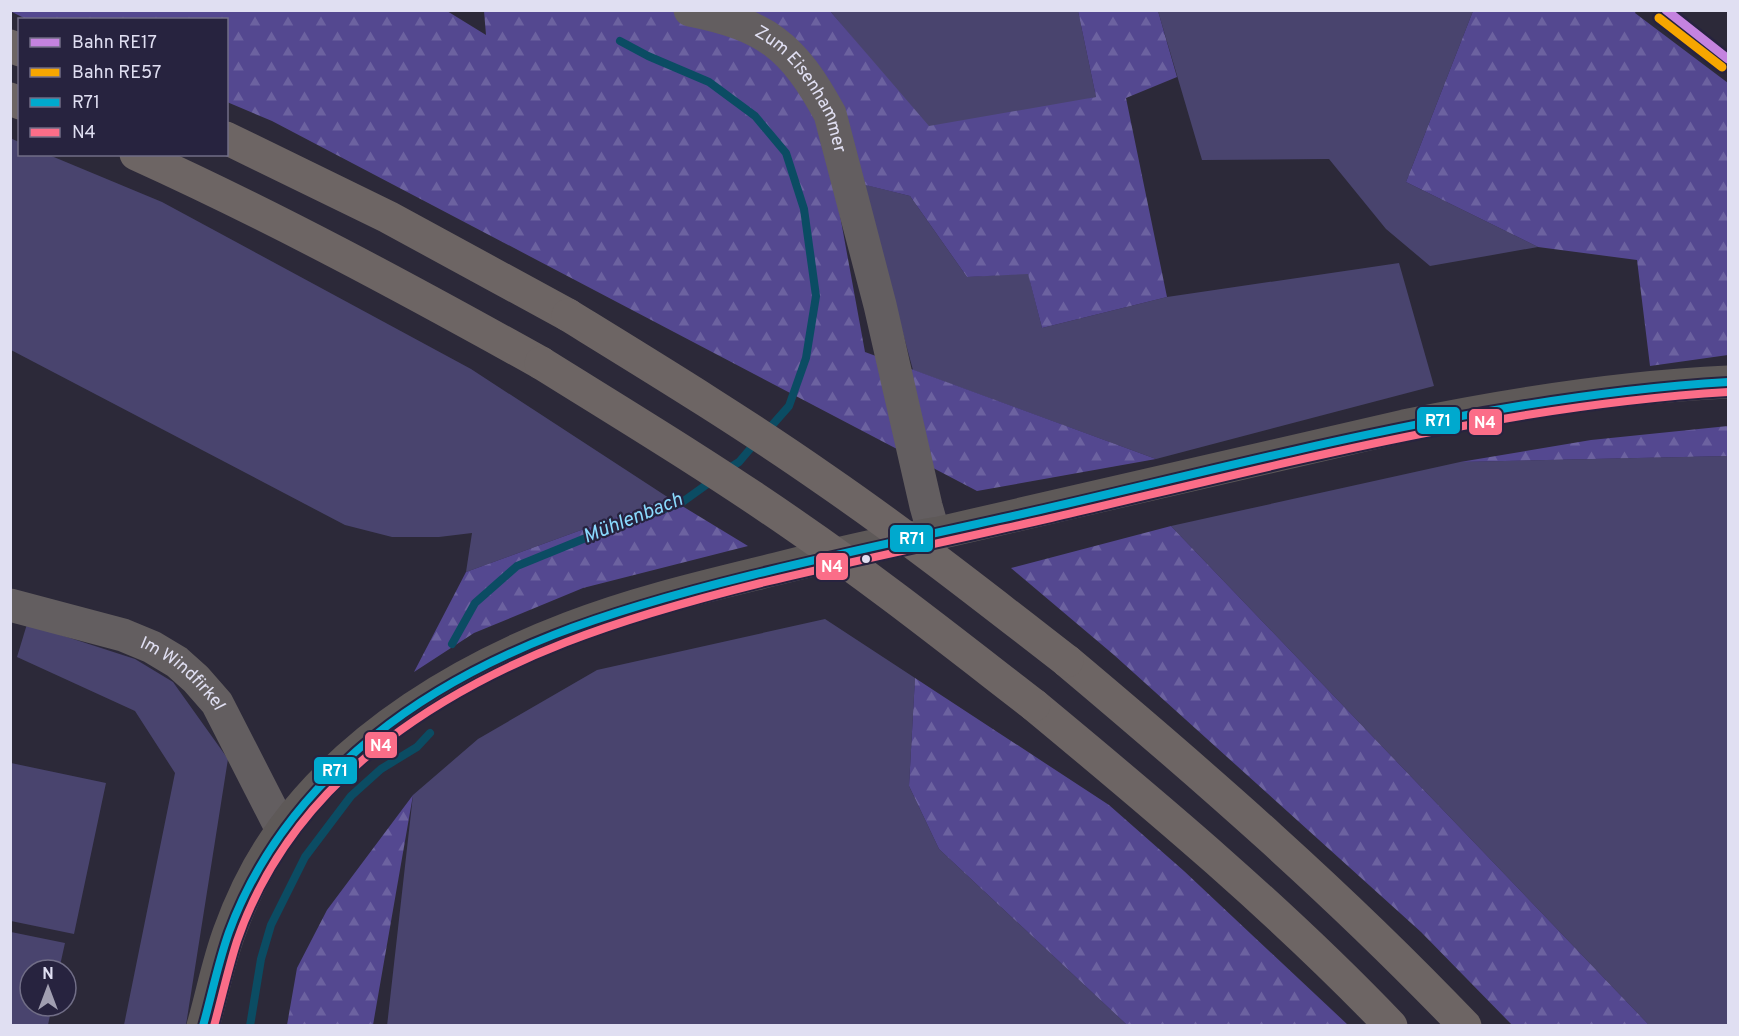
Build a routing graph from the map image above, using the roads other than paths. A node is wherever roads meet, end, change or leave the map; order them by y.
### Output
1 (690, 10) edge
2 (228, 139) edge
3 (140, 156) edge
4 (1728, 382) edge
5 (934, 534) junction
6 (10, 605) edge
7 (282, 830) junction
8 (203, 1026) edge
9 (1391, 1026) edge
10 (1465, 1026) edge

1 - 5 street, Zum Eisenhammer
2 - 10 highway, bridge
3 - 9 highway, bridge
4 - 5 street
5 - 7 street
6 - 7 street, Im Windfirkel
7 - 8 street

